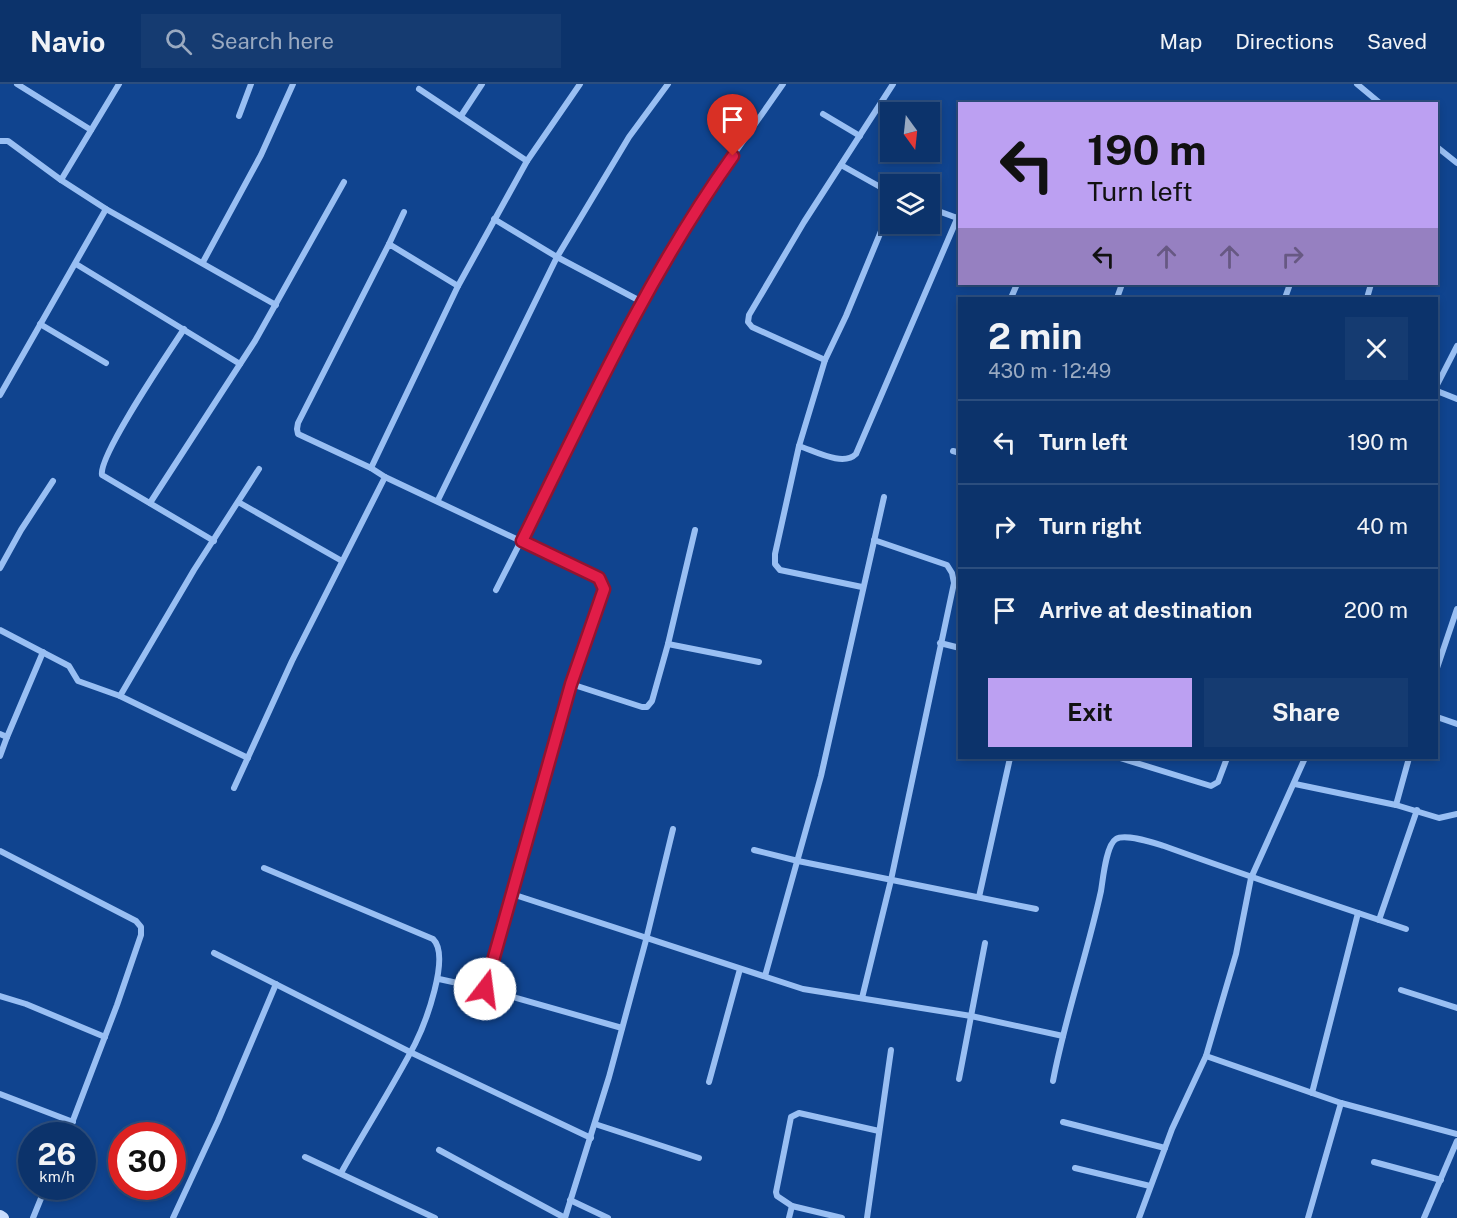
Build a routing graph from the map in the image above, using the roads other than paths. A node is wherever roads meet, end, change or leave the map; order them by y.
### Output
1 (17, 84) edge
2 (119, 84) edge
3 (251, 84) edge
4 (293, 84) edge
5 (482, 84) edge
6 (580, 84) edge
7 (668, 84) edge
8 (783, 84) edge
9 (893, 84) edge
10 (1357, 84) edge
11 (419, 89) dead end
12 (1379, 102) edge
13 (823, 114) dead end
14 (239, 116) dead end
15 (462, 116) junction
16 (92, 129) junction
17 (860, 136) junction
18 (0, 141) edge
19 (1438, 148) edge
20 (528, 160) junction
21 (1457, 163) edge
22 (841, 165) junction
23 (61, 180) junction
24 (344, 182) dead end
25 (880, 188) edge
26 (106, 209) junction
27 (940, 211) edge
28 (404, 212) dead end
29 (958, 216) edge
30 (958, 218) edge
31 (494, 219) junction
32 (880, 234) edge
33 (389, 244) junction
34 (557, 257) junction
35 (203, 262) junction
36 (76, 264) junction
37 (458, 286) junction
38 (642, 302) junction
39 (276, 305) junction
40 (40, 324) junction
41 (184, 329) junction
42 (1457, 346) edge
43 (825, 360) junction
44 (106, 363) dead end
45 (240, 364) junction
46 (1438, 383) edge
47 (1438, 391) edge
48 (0, 395) edge
49 (1457, 399) edge
50 (800, 446) junction
51 (952, 450) dead end
52 (958, 452) edge
53 (371, 468) junction
54 (260, 469) dead end
55 (385, 477) junction
56 (53, 482) dead end
57 (884, 497) dead end
58 (438, 500) junction
59 (150, 503) junction
60 (240, 503) junction
61 (695, 530) dead end
62 (874, 540) junction
63 (214, 541) junction
64 (522, 541) junction
65 (342, 561) junction
66 (0, 568) edge
67 (862, 587) junction
68 (496, 590) dead end
69 (1457, 609) edge
70 (0, 630) edge
71 (940, 643) junction
72 (668, 644) junction
73 (958, 648) edge
74 (43, 652) junction
75 (759, 662) dead end
76 (1438, 665) edge
77 (571, 684) junction
78 (120, 696) junction
79 (1438, 717) edge
80 (1457, 724) edge
81 (3, 735) edge
82 (0, 756) edge
83 (248, 758) junction
84 (1010, 759) edge
85 (1128, 759) edge
86 (1227, 759) edge
87 (1305, 759) edge
88 (1409, 759) edge
89 (1295, 784) junction
90 (234, 788) dead end
91 (1396, 805) junction
92 (1416, 810) junction
93 (1457, 814) edge
94 (673, 829) dead end
95 (754, 850) dead end
96 (0, 851) edge
97 (798, 861) junction
98 (264, 868) dead end
99 (1251, 878) junction
100 (891, 880) junction
101 (512, 894) junction
102 (980, 897) junction
103 (1036, 909) dead end
104 (1358, 913) junction
105 (1379, 920) junction
106 (1406, 928) dead end
107 (646, 940) junction
108 (985, 943) dead end
109 (213, 953) dead end
110 (740, 969) junction
111 (765, 976) junction
112 (439, 979) junction
113 (276, 984) junction
114 (485, 989) junction
115 (1401, 990) dead end
116 (0, 996) edge
117 (862, 998) junction
118 (1457, 1008) edge
119 (971, 1016) junction
120 (622, 1028) junction
121 (1063, 1036) junction
122 (105, 1037) junction
123 (891, 1050) dead end
124 (410, 1052) junction
125 (1206, 1056) junction
126 (959, 1079) dead end
127 (1053, 1081) dead end
128 (709, 1082) dead end
129 (1312, 1093) junction
130 (0, 1094) edge
131 (1341, 1103) junction
132 (73, 1122) joint
133 (1064, 1122) dead end
134 (595, 1124) junction
135 (879, 1131) junction
136 (1457, 1134) edge
137 (591, 1138) junction
138 (1457, 1141) edge
139 (1165, 1148) junction
140 (439, 1150) dead end
141 (305, 1157) dead end
142 (699, 1158) dead end
143 (1374, 1162) dead end
144 (1075, 1168) dead end
145 (341, 1173) junction
146 (1441, 1179) junction
147 (1150, 1186) junction
148 (40, 1200) edge
149 (570, 1200) junction
150 (792, 1206) junction
151 (33, 1218) edge
152 (173, 1218) edge
153 (435, 1218) edge
154 (565, 1218) edge
155 (608, 1218) edge
156 (789, 1218) edge
157 (842, 1218) edge
158 (867, 1218) edge
159 (1139, 1218) edge
160 (1308, 1218) edge
161 (1424, 1218) edge

1 - 16 street
2 - 16 street
3 - 14 street
4 - 35 street
5 - 15 street
6 - 20 street
7 - 34 street
8 - 38 street
9 - 17 street
10 - 12 street
11 - 15 street
13 - 17 street
15 - 20 street
16 - 23 street
17 - 22 street
18 - 23 street
19 - 21 street
20 - 31 street
22 - 25 street
22 - 43 street
23 - 26 street
24 - 39 street
26 - 35 street
26 - 36 street
27 - 29 street
28 - 33 street
30 - 50 street
31 - 34 street
31 - 37 street
32 - 43 street
33 - 37 street
33 - 53 street
34 - 38 street
34 - 58 street
35 - 39 street
36 - 40 street
36 - 41 street
37 - 53 street
38 - 64 street
39 - 45 street
40 - 44 street
40 - 48 street
41 - 45 street
41 - 59 street
42 - 46 street
43 - 50 street
45 - 59 street
47 - 49 street
50 - 67 street
51 - 52 street
53 - 55 street
54 - 60 street
55 - 58 street
55 - 65 street
56 - 66 street
57 - 62 street
58 - 64 street
59 - 63 street
60 - 63 street
60 - 65 street
61 - 72 street
62 - 67 street
62 - 71 street
63 - 78 street
64 - 68 street
64 - 77 street
65 - 83 street
67 - 97 street
69 - 76 street
70 - 74 street
71 - 73 street
71 - 100 street
72 - 75 street
72 - 77 street
74 - 78 street
74 - 81 street
77 - 101 street
78 - 83 street
79 - 80 street
81 - 82 street
83 - 90 street
84 - 102 street
85 - 86 street
87 - 89 street
88 - 91 street
89 - 91 street
89 - 99 street
91 - 92 street
92 - 93 street
92 - 105 street
94 - 107 street
95 - 97 street
96 - 122 street
97 - 100 street
97 - 111 street
98 - 112 street
99 - 104 street
99 - 121 street
99 - 125 street
100 - 102 street
100 - 117 street
101 - 107 street
101 - 114 street
102 - 103 street
104 - 105 street
104 - 129 street
105 - 106 street
107 - 110 street
107 - 120 street
108 - 119 street
109 - 113 street
110 - 111 street
110 - 128 street
111 - 117 street
112 - 114 street
112 - 124 street
113 - 124 street
113 - 152 street
114 - 120 street
115 - 118 street
116 - 122 street
117 - 119 street
119 - 121 street
119 - 126 street
120 - 134 street
121 - 127 street
122 - 132 street
123 - 135 street
124 - 137 street
124 - 145 street
125 - 129 street
125 - 139 street
129 - 131 street
130 - 132 street
131 - 136 street
131 - 160 street
133 - 139 street
134 - 137 street
134 - 142 street
135 - 150 street
135 - 158 street
137 - 149 street
138 - 146 street
139 - 147 street
140 - 154 street
141 - 145 street
143 - 146 street
144 - 147 street
145 - 153 street
146 - 161 street
147 - 159 street
148 - 151 street
149 - 154 street
149 - 155 street
150 - 156 street
150 - 157 street

